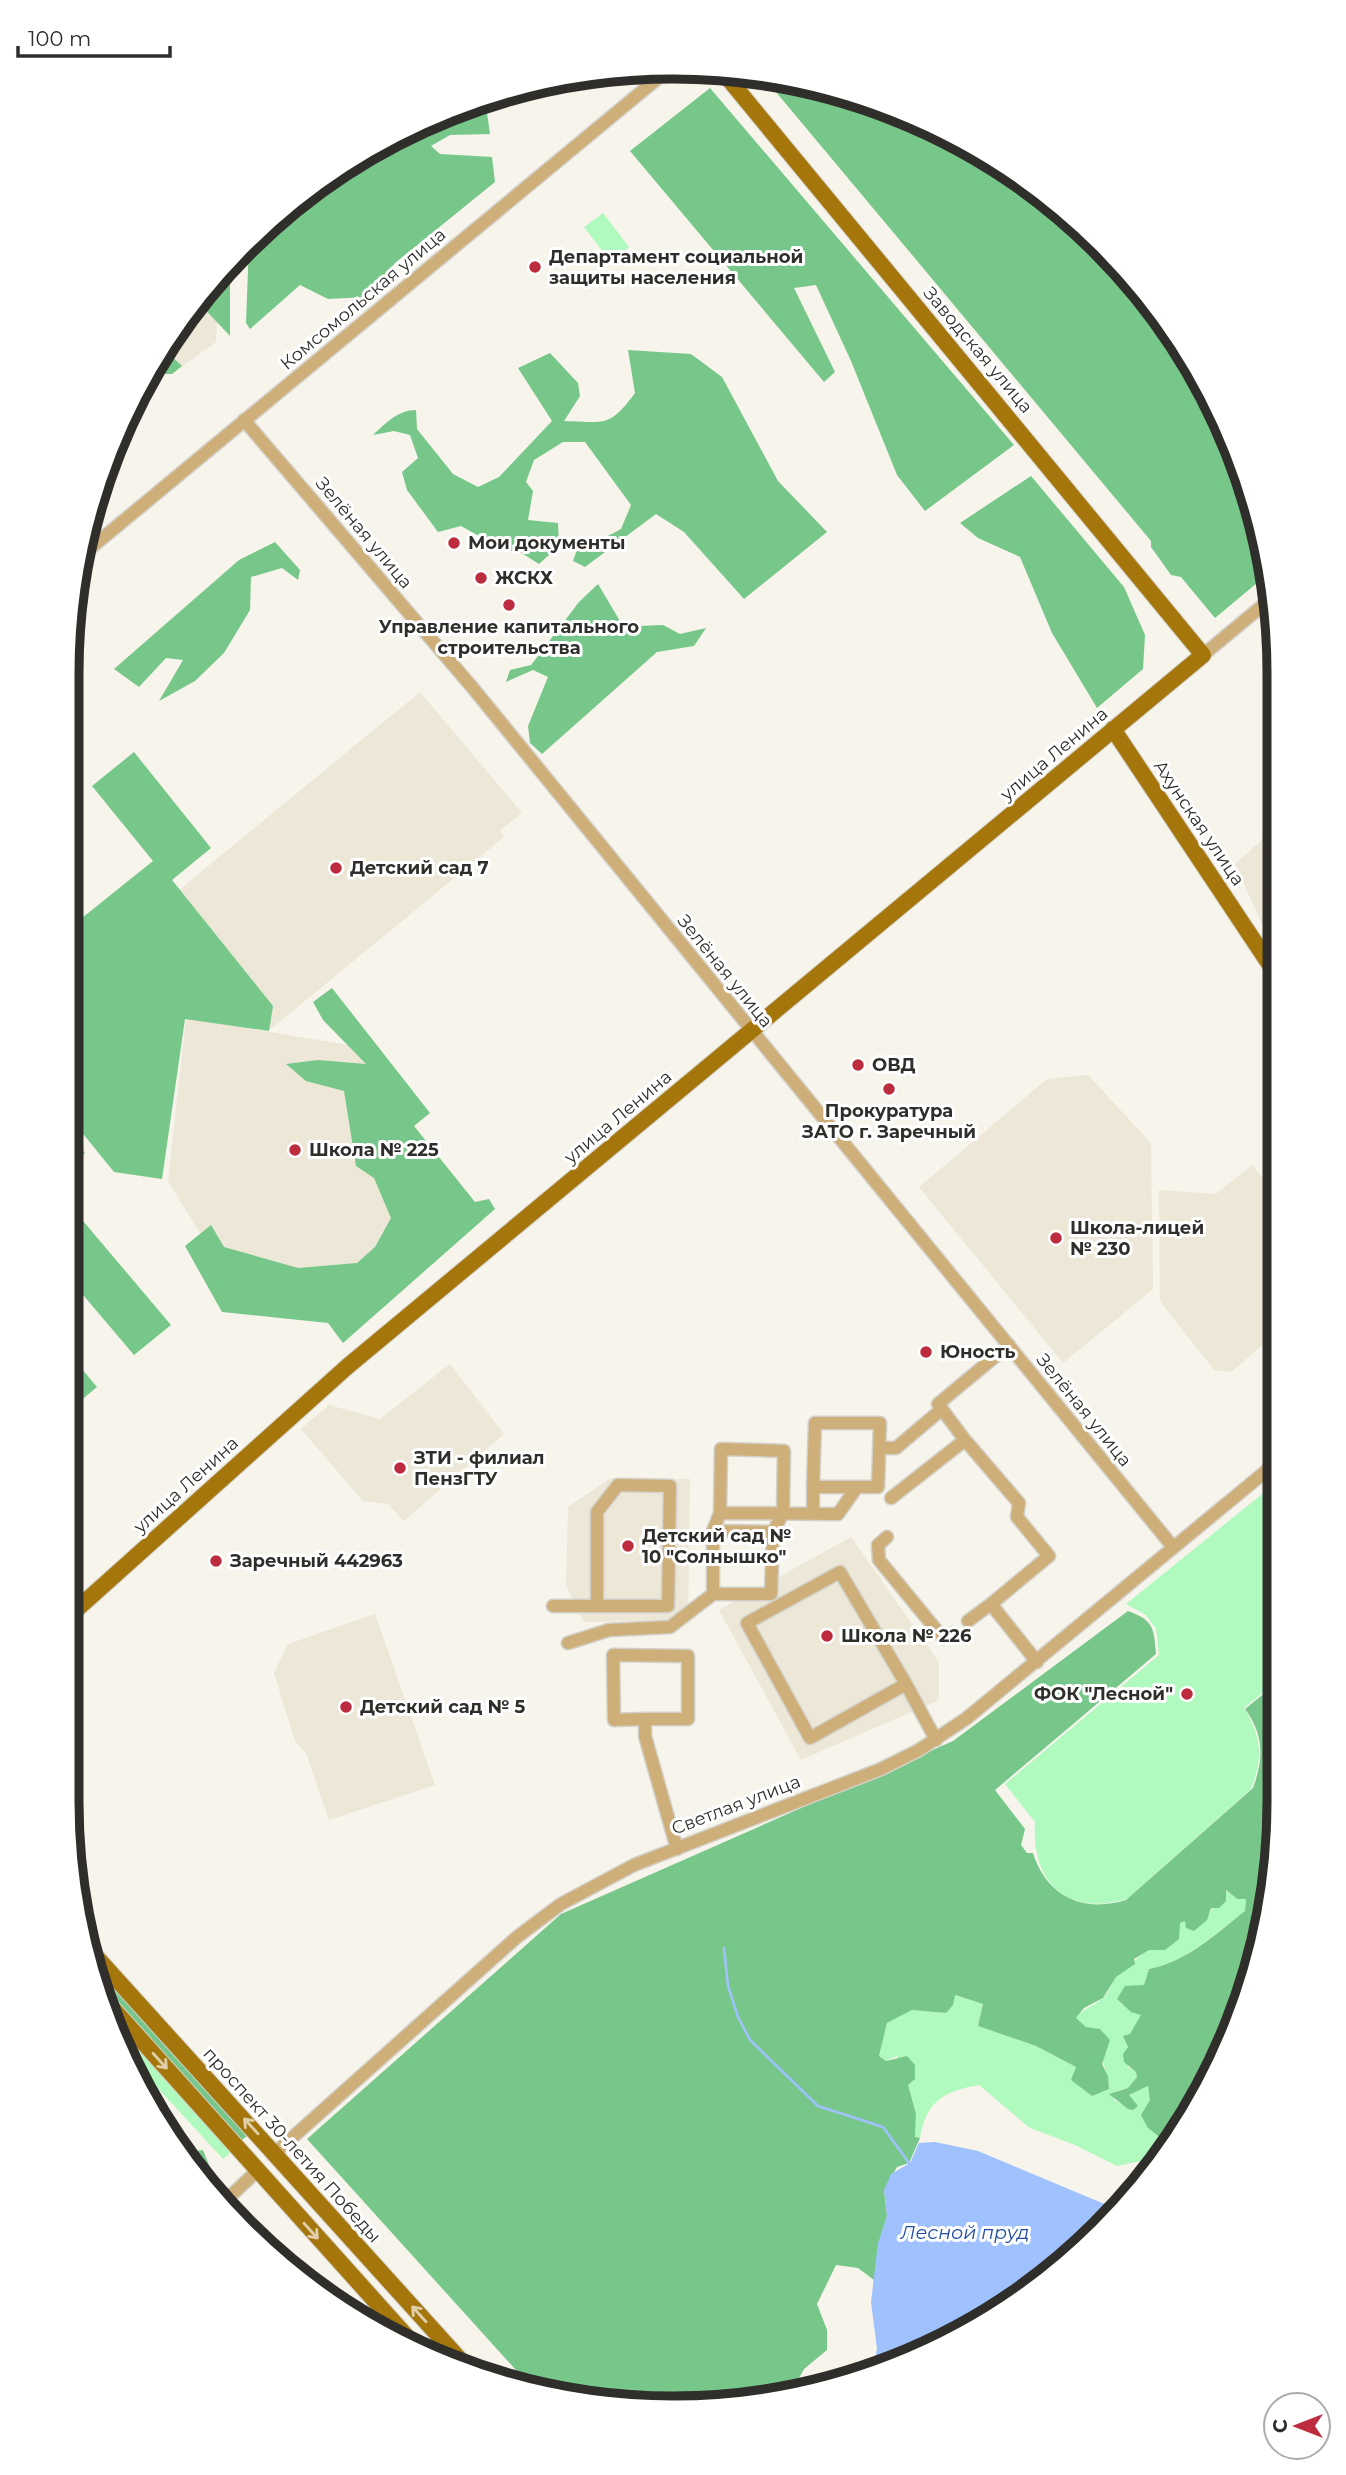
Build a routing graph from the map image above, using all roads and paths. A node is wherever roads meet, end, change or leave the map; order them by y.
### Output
1 (656, 79) edge
2 (731, 82) edge
3 (244, 420) junction
4 (93, 545) edge
5 (1263, 605) edge
6 (1203, 654) junction
7 (1114, 729) junction
8 (1267, 960) edge
9 (751, 1031) junction
10 (1009, 1345) junction
11 (942, 1409) junction
12 (965, 1440) junction
13 (879, 1448) junction
14 (1267, 1470) edge
15 (813, 1487) junction
16 (857, 1487) junction
17 (891, 1498) dead end
18 (720, 1513) junction
19 (783, 1513) junction
20 (813, 1513) junction
21 (713, 1531) junction
22 (773, 1532) junction
23 (887, 1537) dead end
24 (1173, 1547) junction
25 (713, 1594) junction
26 (991, 1604) junction
27 (597, 1605) junction
28 (553, 1606) dead end
29 (79, 1607) edge
30 (968, 1621) dead end
31 (953, 1633) dead end
32 (568, 1643) dead end
33 (1037, 1662) junction
34 (906, 1684) junction
35 (645, 1720) junction
36 (936, 1740) junction
37 (677, 1849) junction
38 (101, 1962) edge
39 (119, 2015) edge
40 (275, 2153) junction
41 (257, 2171) junction
42 (229, 2197) edge
43 (401, 2330) edge
44 (456, 2355) edge

1 - 3 street, Комсомольская улица
2 - 6 main road, Заводская улица
3 - 4 street, Комсомольская улица
3 - 9 street, Зелёная улица
5 - 6 street
6 - 7 main road, улица Ленина
7 - 8 main road, Ахунская улица
7 - 9 main road, улица Ленина
9 - 10 street, Зелёная улица
9 - 29 main road, улица Ленина
10 - 11 street
10 - 24 street, Зелёная улица
11 - 12 street
11 - 13 street
12 - 17 street
12 - 26 street
13 - 15 street
13 - 16 street
14 - 24 street, Светлая улица
15 - 16 street
15 - 20 street
16 - 20 street
18 - 19 street
18 - 19 street
18 - 21 street
19 - 20 street
19 - 22 street
21 - 22 street
21 - 25 street
22 - 25 street
23 - 31 street
24 - 33 street, Светлая улица
25 - 32 street
26 - 30 street
26 - 33 street
27 - 27 street
27 - 28 street
33 - 36 street, Светлая улица
34 - 34 street
34 - 36 street
35 - 35 street
35 - 37 street
36 - 37 street, Светлая улица
37 - 40 street, Светлая улица
40 -> 38 main road, проспект 30-летия Победы
39 -> 41 main road
40 - 41 main road, Светлая улица
44 -> 40 main road, проспект 30-летия Победы
41 - 42 street, Светлая улица
41 -> 43 main road

